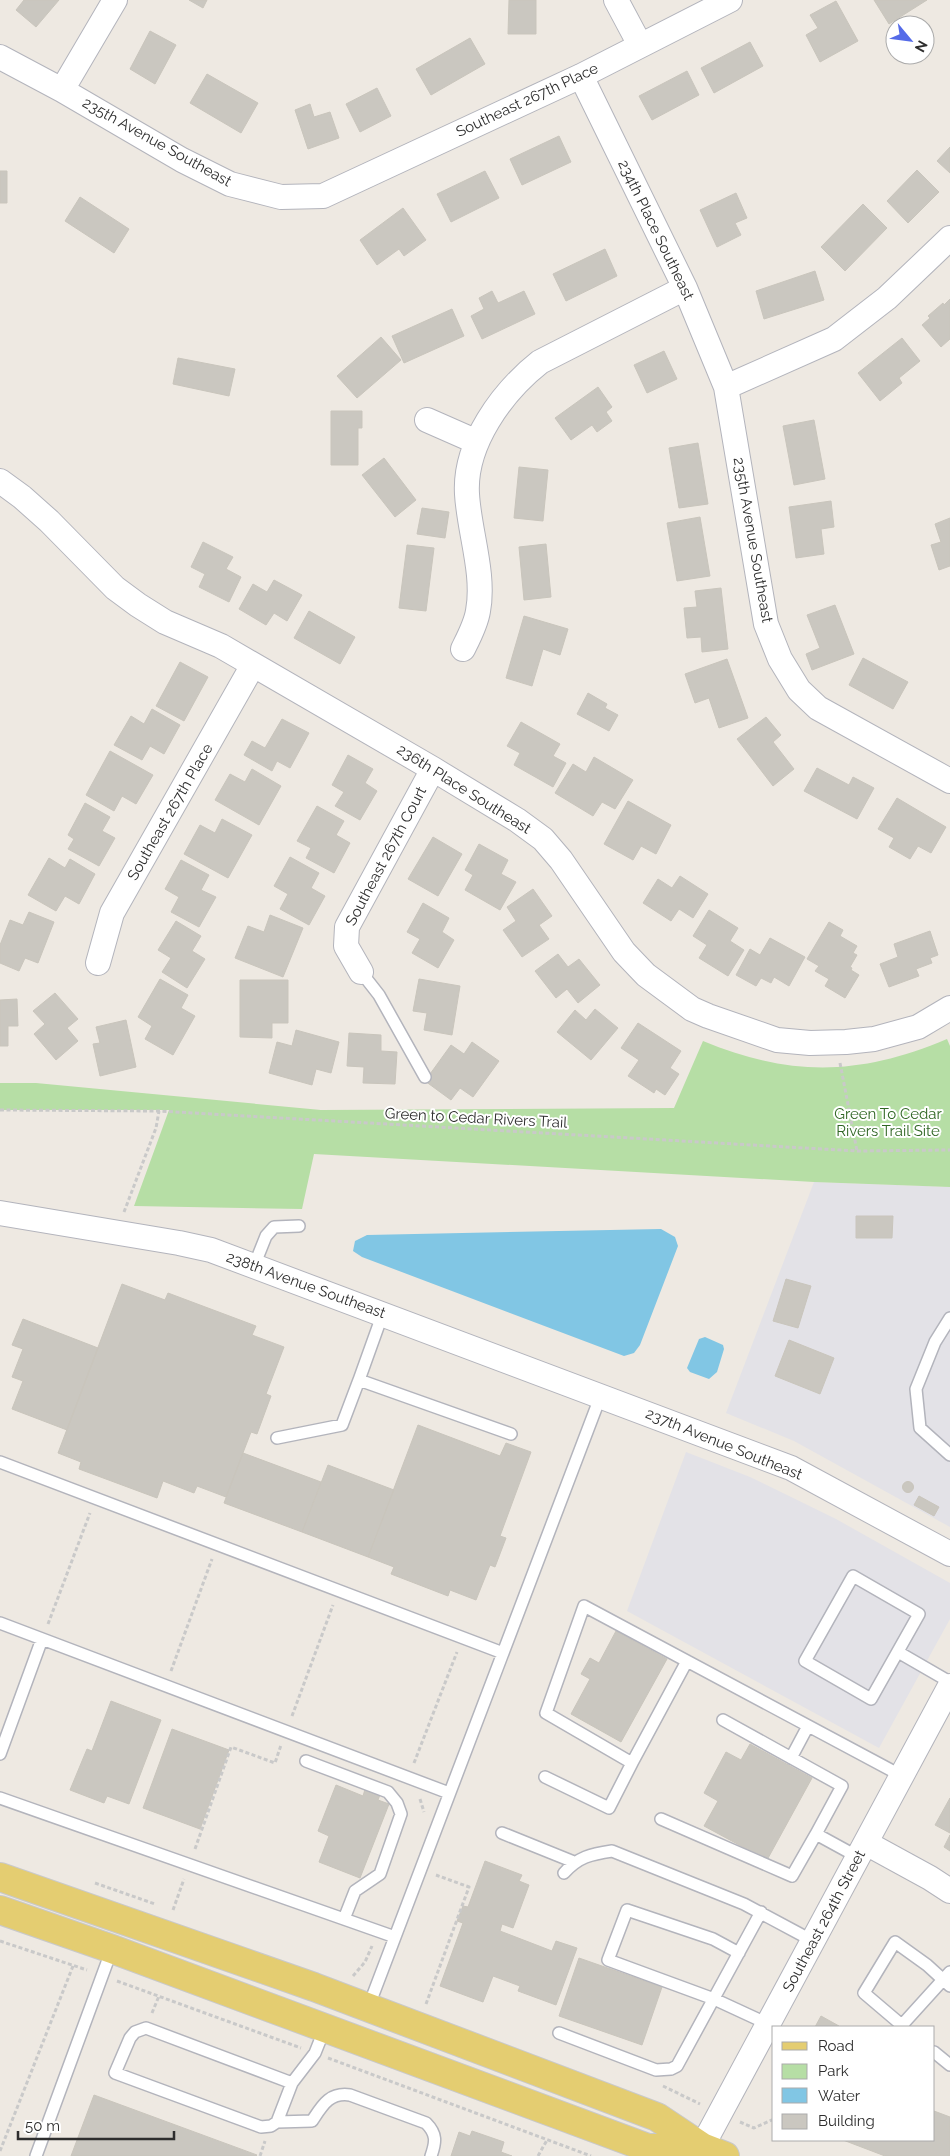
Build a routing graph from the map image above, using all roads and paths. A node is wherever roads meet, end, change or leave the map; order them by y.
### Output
1 (116, 0) edge
2 (616, 0) edge
3 (730, 0) edge
4 (640, 45) junction
5 (0, 57) edge
6 (581, 76) junction
7 (62, 90) junction
8 (323, 196) joint
9 (950, 238) edge
10 (685, 288) junction
11 (726, 387) junction
12 (427, 420) dead end
13 (477, 442) junction
14 (0, 480) edge
15 (463, 649) dead end
16 (253, 665) junction
17 (433, 769) junction
18 (950, 781) edge
19 (98, 963) dead end
20 (361, 972) joint
21 (950, 1008) edge
22 (836, 1042) junction
23 (425, 1077) dead end
24 (0, 1110) edge
25 (159, 1111) junction
26 (950, 1150) edge
27 (857, 1151) junction
28 (0, 1213) edge
29 (299, 1226) dead end
30 (116, 1232) junction
31 (254, 1266) junction
32 (383, 1313) junction
33 (950, 1318) edge
34 (358, 1380) junction
35 (601, 1395) junction
36 (512, 1434) dead end
37 (277, 1438) dead end
38 (950, 1455) edge
39 (0, 1462) edge
40 (95, 1498) junction
41 (218, 1545) junction
42 (950, 1554) edge
43 (339, 1590) junction
44 (0, 1623) edge
45 (42, 1639) junction
46 (503, 1652) junction
47 (898, 1652) junction
48 (687, 1661) junction
49 (950, 1682) edge
50 (166, 1686) junction
51 (950, 1686) edge
52 (723, 1720) dead end
53 (808, 1726) junction
54 (286, 1731) junction
55 (0, 1754) edge
56 (791, 1758) junction
57 (306, 1761) dead end
58 (632, 1763) junction
59 (902, 1776) junction
60 (545, 1777) dead end
61 (449, 1793) junction
62 (0, 1798) edge
63 (661, 1819) dead end
64 (502, 1833) dead end
65 (816, 1834) junction
66 (862, 1850) junction
67 (574, 1862) junction
68 (189, 1864) junction
69 (421, 1870) junction
70 (564, 1873) dead end
71 (0, 1878) edge
72 (950, 1891) edge
73 (0, 1910) edge
74 (173, 1910) dead end
75 (761, 1912) junction
76 (344, 1918) junction
77 (395, 1936) junction
78 (0, 1941) edge
79 (813, 1941) junction
80 (112, 1949) junction
81 (739, 1953) junction
82 (248, 1965) junction
83 (73, 1966) junction
84 (103, 1976) junction
85 (948, 1979) edge
86 (714, 1998) junction
87 (426, 2004) dead end
88 (368, 2008) junction
89 (768, 2024) junction
90 (903, 2026) edge
91 (558, 2033) dead end
92 (320, 2041) junction
93 (935, 2053) edge
94 (950, 2065) edge
95 (292, 2083) junction
96 (720, 2113) junction
97 (772, 2120) edge
98 (277, 2122) junction
99 (547, 2140) junction
100 (0, 2151) edge
101 (708, 2153) edge
102 (36, 2156) edge
103 (431, 2156) edge
104 (538, 2156) edge
105 (591, 2156) edge

1 - 7 street
2 - 4 street
3 - 4 street, Southeast 267th Place
4 - 6 street, Southeast 267th Place
5 - 7 street, 235th Avenue Southeast
6 - 8 street, Southeast 267th Place
6 - 10 street, 234th Place Southeast
7 - 8 street, 235th Avenue Southeast
9 - 11 street
10 - 11 street, 234th Place Southeast
10 - 13 street
11 - 18 street, 235th Avenue Southeast
12 - 13 street
13 - 15 street
14 - 16 street, 236th Place Southeast
16 - 17 street, 236th Place Southeast
16 - 19 street, Southeast 267th Place
17 - 20 street, Southeast 267th Court
17 - 22 street, 236th Place Southeast
20 - 23 lane
21 - 22 street, 236th Place Southeast
22 - 27 path
24 - 25 path, Green to Cedar Rivers Trail
25 - 27 path, Green to Cedar Rivers Trail
25 - 30 path
26 - 27 path, Green to Cedar Rivers Trail
28 - 30 street, 238th Avenue Southeast
29 - 31 lane
30 - 31 street, 238th Avenue Southeast
31 - 32 street, 238th Avenue Southeast
32 - 34 lane
32 - 35 street, 238th Avenue Southeast
33 - 38 lane
34 - 36 lane
34 - 37 lane
35 - 42 street, 237th Avenue Southeast
35 - 46 lane
39 - 40 lane
40 - 41 lane
40 - 45 path
41 - 43 lane
41 - 50 path
43 - 46 lane
43 - 54 path
44 - 45 lane
45 - 50 lane
45 - 55 lane
46 - 61 lane
47 - 47 lane
47 - 49 lane
48 - 53 lane
48 - 58 lane
48 - 58 lane
50 - 54 lane
51 - 59 street, Southeast 264th Street
52 - 56 lane
53 - 56 lane
53 - 59 lane
54 - 61 lane
54 - 68 path
56 - 65 lane
57 - 76 lane
58 - 60 lane
59 - 66 street, Southeast 264th Street
61 - 69 lane
62 - 68 lane
63 - 65 lane
64 - 67 lane
65 - 66 lane
66 - 72 street
66 - 79 street, Southeast 264th Street
67 - 70 lane
67 - 75 lane
68 - 74 path
68 - 76 lane
69 - 77 lane
69 - 87 path
71 - 82 main road
73 - 80 main road
75 - 79 lane
75 - 81 lane
76 - 77 lane
77 - 88 lane
78 - 83 path
79 - 89 street, Southeast 264th Street
80 - 82 main road
80 - 84 lane
80 - 92 main road
81 - 86 lane
81 - 86 lane
82 - 88 main road
83 - 84 path
83 - 100 path
84 - 92 path
84 - 102 lane
85 - 90 lane
85 - 90 lane
86 - 89 lane
86 - 91 lane
88 - 101 main road
89 - 96 street, Southeast 264th Street
92 - 95 lane
92 - 99 path
92 - 101 main road
93 - 94 lane
95 - 98 lane
95 - 98 lane
96 - 97 path
96 - 101 street, Southeast 264th Street
98 - 103 lane
99 - 104 path
99 - 105 path

